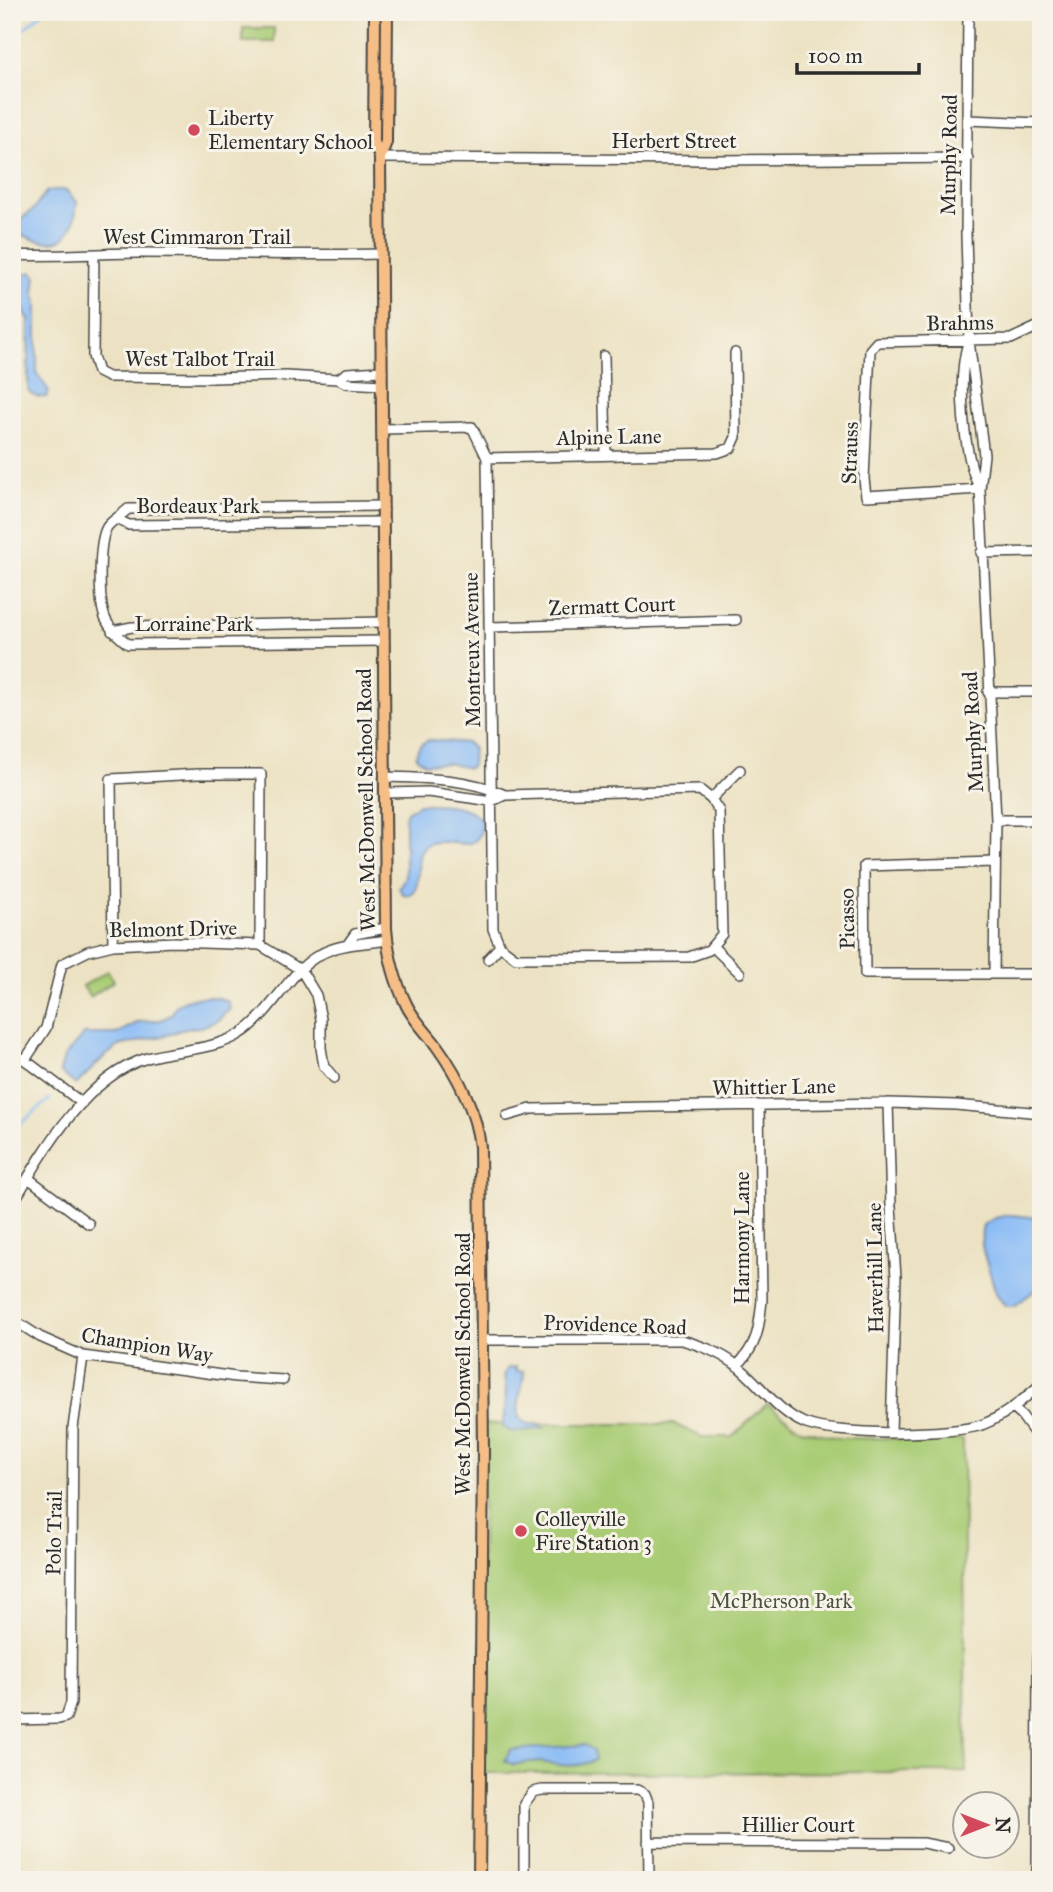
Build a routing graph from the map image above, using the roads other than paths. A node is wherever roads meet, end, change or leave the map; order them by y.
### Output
1 (374, 12) edge
2 (387, 12) edge
3 (968, 12) edge
4 (968, 120) junction
5 (1041, 123) edge
6 (380, 158) junction
7 (968, 158) junction
8 (381, 254) junction
9 (12, 255) edge
10 (94, 255) junction
11 (1041, 325) edge
12 (969, 341) junction
13 (877, 342) joint
14 (735, 353) dead end
15 (604, 356) dead end
16 (382, 370) junction
17 (338, 379) junction
18 (382, 384) junction
19 (382, 429) junction
20 (606, 454) junction
21 (487, 458) junction
22 (980, 489) junction
23 (383, 506) junction
24 (344, 507) junction
25 (116, 519) junction
26 (384, 522) junction
27 (344, 523) junction
28 (1041, 552) edge
29 (981, 553) junction
30 (736, 620) dead end
31 (384, 622) junction
32 (348, 623) junction
33 (489, 626) junction
34 (112, 631) junction
35 (384, 640) junction
36 (348, 641) junction
37 (988, 692) junction
38 (1041, 692) edge
39 (740, 770) dead end
40 (386, 776) junction
41 (491, 789) junction
42 (385, 793) junction
43 (505, 795) junction
44 (711, 799) junction
45 (492, 801) junction
46 (996, 820) junction
47 (1041, 820) edge
48 (995, 862) junction
49 (386, 934) junction
50 (113, 945) junction
51 (260, 945) junction
52 (500, 946) junction
53 (712, 946) junction
54 (488, 959) dead end
55 (301, 970) junction
56 (740, 973) dead end
57 (994, 974) junction
58 (1041, 974) edge
59 (12, 1054) edge
60 (25, 1060) junction
61 (334, 1077) dead end
62 (82, 1103) junction
63 (888, 1103) junction
64 (759, 1104) junction
65 (1041, 1113) edge
66 (508, 1116) dead end
67 (28, 1178) junction
68 (12, 1205) edge
69 (89, 1224) dead end
70 (12, 1319) edge
71 (482, 1340) junction
72 (83, 1356) junction
73 (737, 1366) junction
74 (284, 1380) dead end
75 (1041, 1384) edge
76 (1013, 1408) junction
77 (891, 1432) junction
78 (1041, 1442) edge
79 (1041, 1639) edge
80 (12, 1720) edge
81 (649, 1842) junction
82 (948, 1848) dead end
83 (479, 1880) edge
84 (524, 1880) edge
85 (649, 1880) edge
86 (1037, 1880) edge

1 - 6 main road, West McDonwell School Road
2 - 6 main road, West McDonwell School Road
3 - 4 street, Murphy Road
4 - 5 street
4 - 7 street, Murphy Road
6 - 7 street, Herbert Street
6 - 8 main road, West McDonwell School Road
7 - 12 street, Murphy Road
8 - 10 street, West Cimmaron Trail
8 - 16 main road, West McDonwell School Road
9 - 10 street, West Cimmaron Trail
10 - 17 street, West Talbot Trail
11 - 12 street, Brahms
12 - 13 street, Brahms
12 - 22 street, Murphy Road
12 - 22 street, Murphy Road
13 - 22 street, Strauss
14 - 20 street, Alpine Lane
15 - 20 street
16 - 17 street, West Talbot Trail
16 - 18 main road, West McDonwell School Road
17 - 18 street, West Talbot Trail
18 - 19 main road, West McDonwell School Road
19 - 21 street, Montreux Avenue
19 - 23 main road, West McDonwell School Road
20 - 21 street, Alpine Lane
21 - 33 street, Montreux Avenue
22 - 29 street, Murphy Road
23 - 24 street, Bordeaux Park
23 - 26 main road, West McDonwell School Road
24 - 25 street, Bordeaux Park
24 - 27 street
25 - 27 street, Bordeaux Park
25 - 34 street
26 - 27 street, Bordeaux Park
26 - 31 main road, West McDonwell School Road
28 - 29 street
29 - 37 street, Murphy Road
30 - 33 street, Zermatt Court
31 - 32 street, Lorraine Park
31 - 35 main road, West McDonwell School Road
32 - 34 street, Lorraine Park
32 - 36 street
33 - 41 street, Montreux Avenue
34 - 36 street, Lorraine Park
35 - 36 street, Lorraine Park
35 - 40 main road, West McDonwell School Road
37 - 38 street
37 - 46 street, Murphy Road
39 - 44 street
40 - 41 street
40 - 42 main road, West McDonwell School Road
41 - 43 street
41 - 45 street, Montreux Avenue
42 - 45 street
42 - 49 main road, West McDonwell School Road
43 - 44 street
43 - 45 street
44 - 53 street
45 - 52 street, Montreux Avenue
46 - 47 street
46 - 48 street, Murphy Road
48 - 57 street, Murphy Road
48 - 57 street, Picasso
49 - 55 street
49 - 71 main road, West McDonwell School Road
50 - 51 street, Belmont Drive
50 - 51 street
50 - 60 street, Belmont Drive
51 - 55 street, Belmont Drive
52 - 53 street
52 - 54 street
53 - 56 street
55 - 61 street
55 - 62 street
57 - 58 street
59 - 60 street
60 - 62 street
62 - 67 street
63 - 64 street, Whittier Lane
63 - 65 street, Whittier Lane
63 - 77 street, Haverhill Lane
64 - 66 street, Whittier Lane
64 - 73 street, Harmony Lane
67 - 68 street
67 - 69 street
70 - 72 street, Champion Way
71 - 73 street, Providence Road
71 - 83 main road, West McDonwell School Road
72 - 74 street, Champion Way
72 - 80 street, Polo Trail
73 - 77 street, Providence Road
75 - 76 street, Providence Road
76 - 77 street, Providence Road
76 - 78 street
79 - 86 street
81 - 82 street, Hillier Court
81 - 84 street
81 - 85 street

